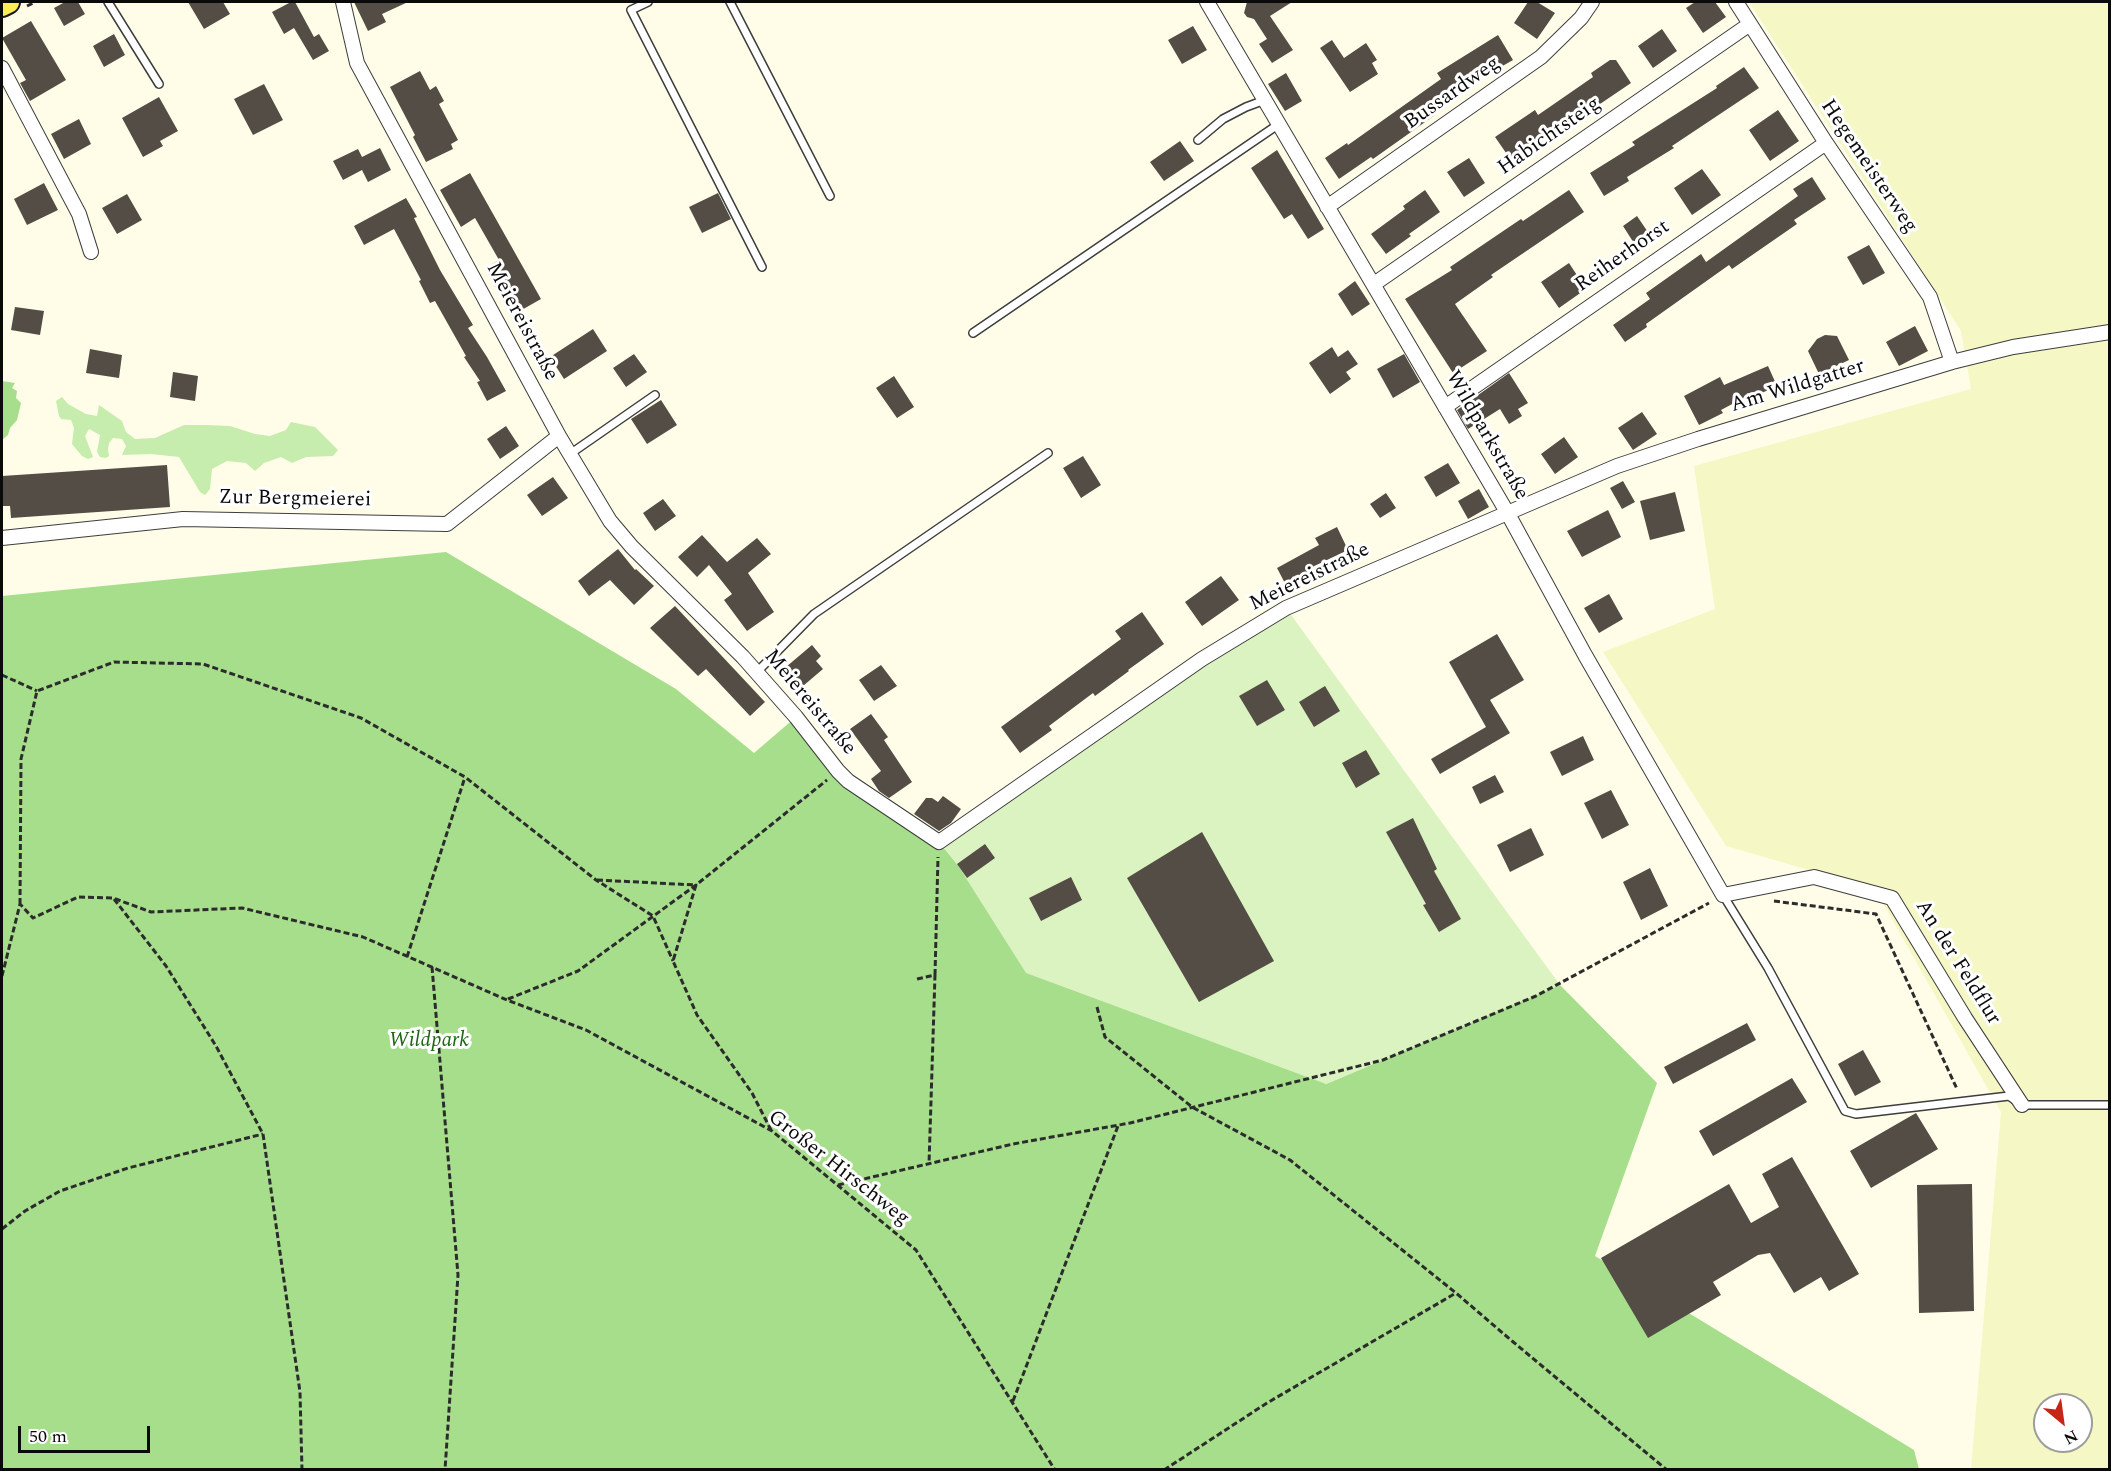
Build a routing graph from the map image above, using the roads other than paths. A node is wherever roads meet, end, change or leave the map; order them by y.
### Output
1 (8, 2) edge
2 (108, 2) edge
3 (342, 2) edge
4 (648, 2) edge
5 (730, 2) edge
6 (1592, 2) edge
7 (1736, 2) edge
8 (1214, 4) edge
9 (2, 5) edge
10 (1750, 24) junction
11 (2, 68) edge
12 (159, 84) dead end
13 (1264, 100) junction
14 (1279, 124) junction
15 (1198, 140) dead end
16 (1826, 143) junction
17 (830, 196) dead end
18 (1327, 207) junction
19 (91, 252) dead end
20 (762, 267) dead end
21 (1374, 284) junction
22 (2109, 332) edge
23 (973, 333) dead end
24 (1952, 362) junction
25 (656, 395) dead end
26 (1445, 406) junction
27 (559, 436) junction
28 (1048, 453) dead end
29 (570, 454) junction
30 (1507, 512) junction
31 (2, 538) edge
32 (757, 672) junction
33 (1723, 895) junction
34 (2022, 1105) junction
35 (2109, 1105) edge

1 - 9 main road
2 - 12 lane
3 - 27 street, Meiereistraße
4 - 20 lane
5 - 17 lane
6 - 18 street, Bussardweg
7 - 10 street, Hegemeisterweg
8 - 13 street, Wildparkstraße
10 - 16 street, Hegemeisterweg
10 - 21 street, Habichtsteig
11 - 19 street
13 - 14 street, Wildparkstraße
13 - 15 lane
14 - 18 street, Wildparkstraße
14 - 23 lane
16 - 24 street, Hegemeisterweg
16 - 26 street, Reiherhorst
18 - 21 street, Wildparkstraße
21 - 26 street, Wildparkstraße
22 - 24 street, Am Wildgatter
24 - 30 street, Am Wildgatter
25 - 29 lane
26 - 30 street, Wildparkstraße
27 - 29 street, Meiereistraße
27 - 31 street, Zur Bergmeierei
28 - 32 lane
29 - 32 street, Meiereistraße
30 - 32 street, Meiereistraße
30 - 33 street, Wildparkstraße
33 - 34 street, An der Feldflur
33 - 34 lane
34 - 35 lane

